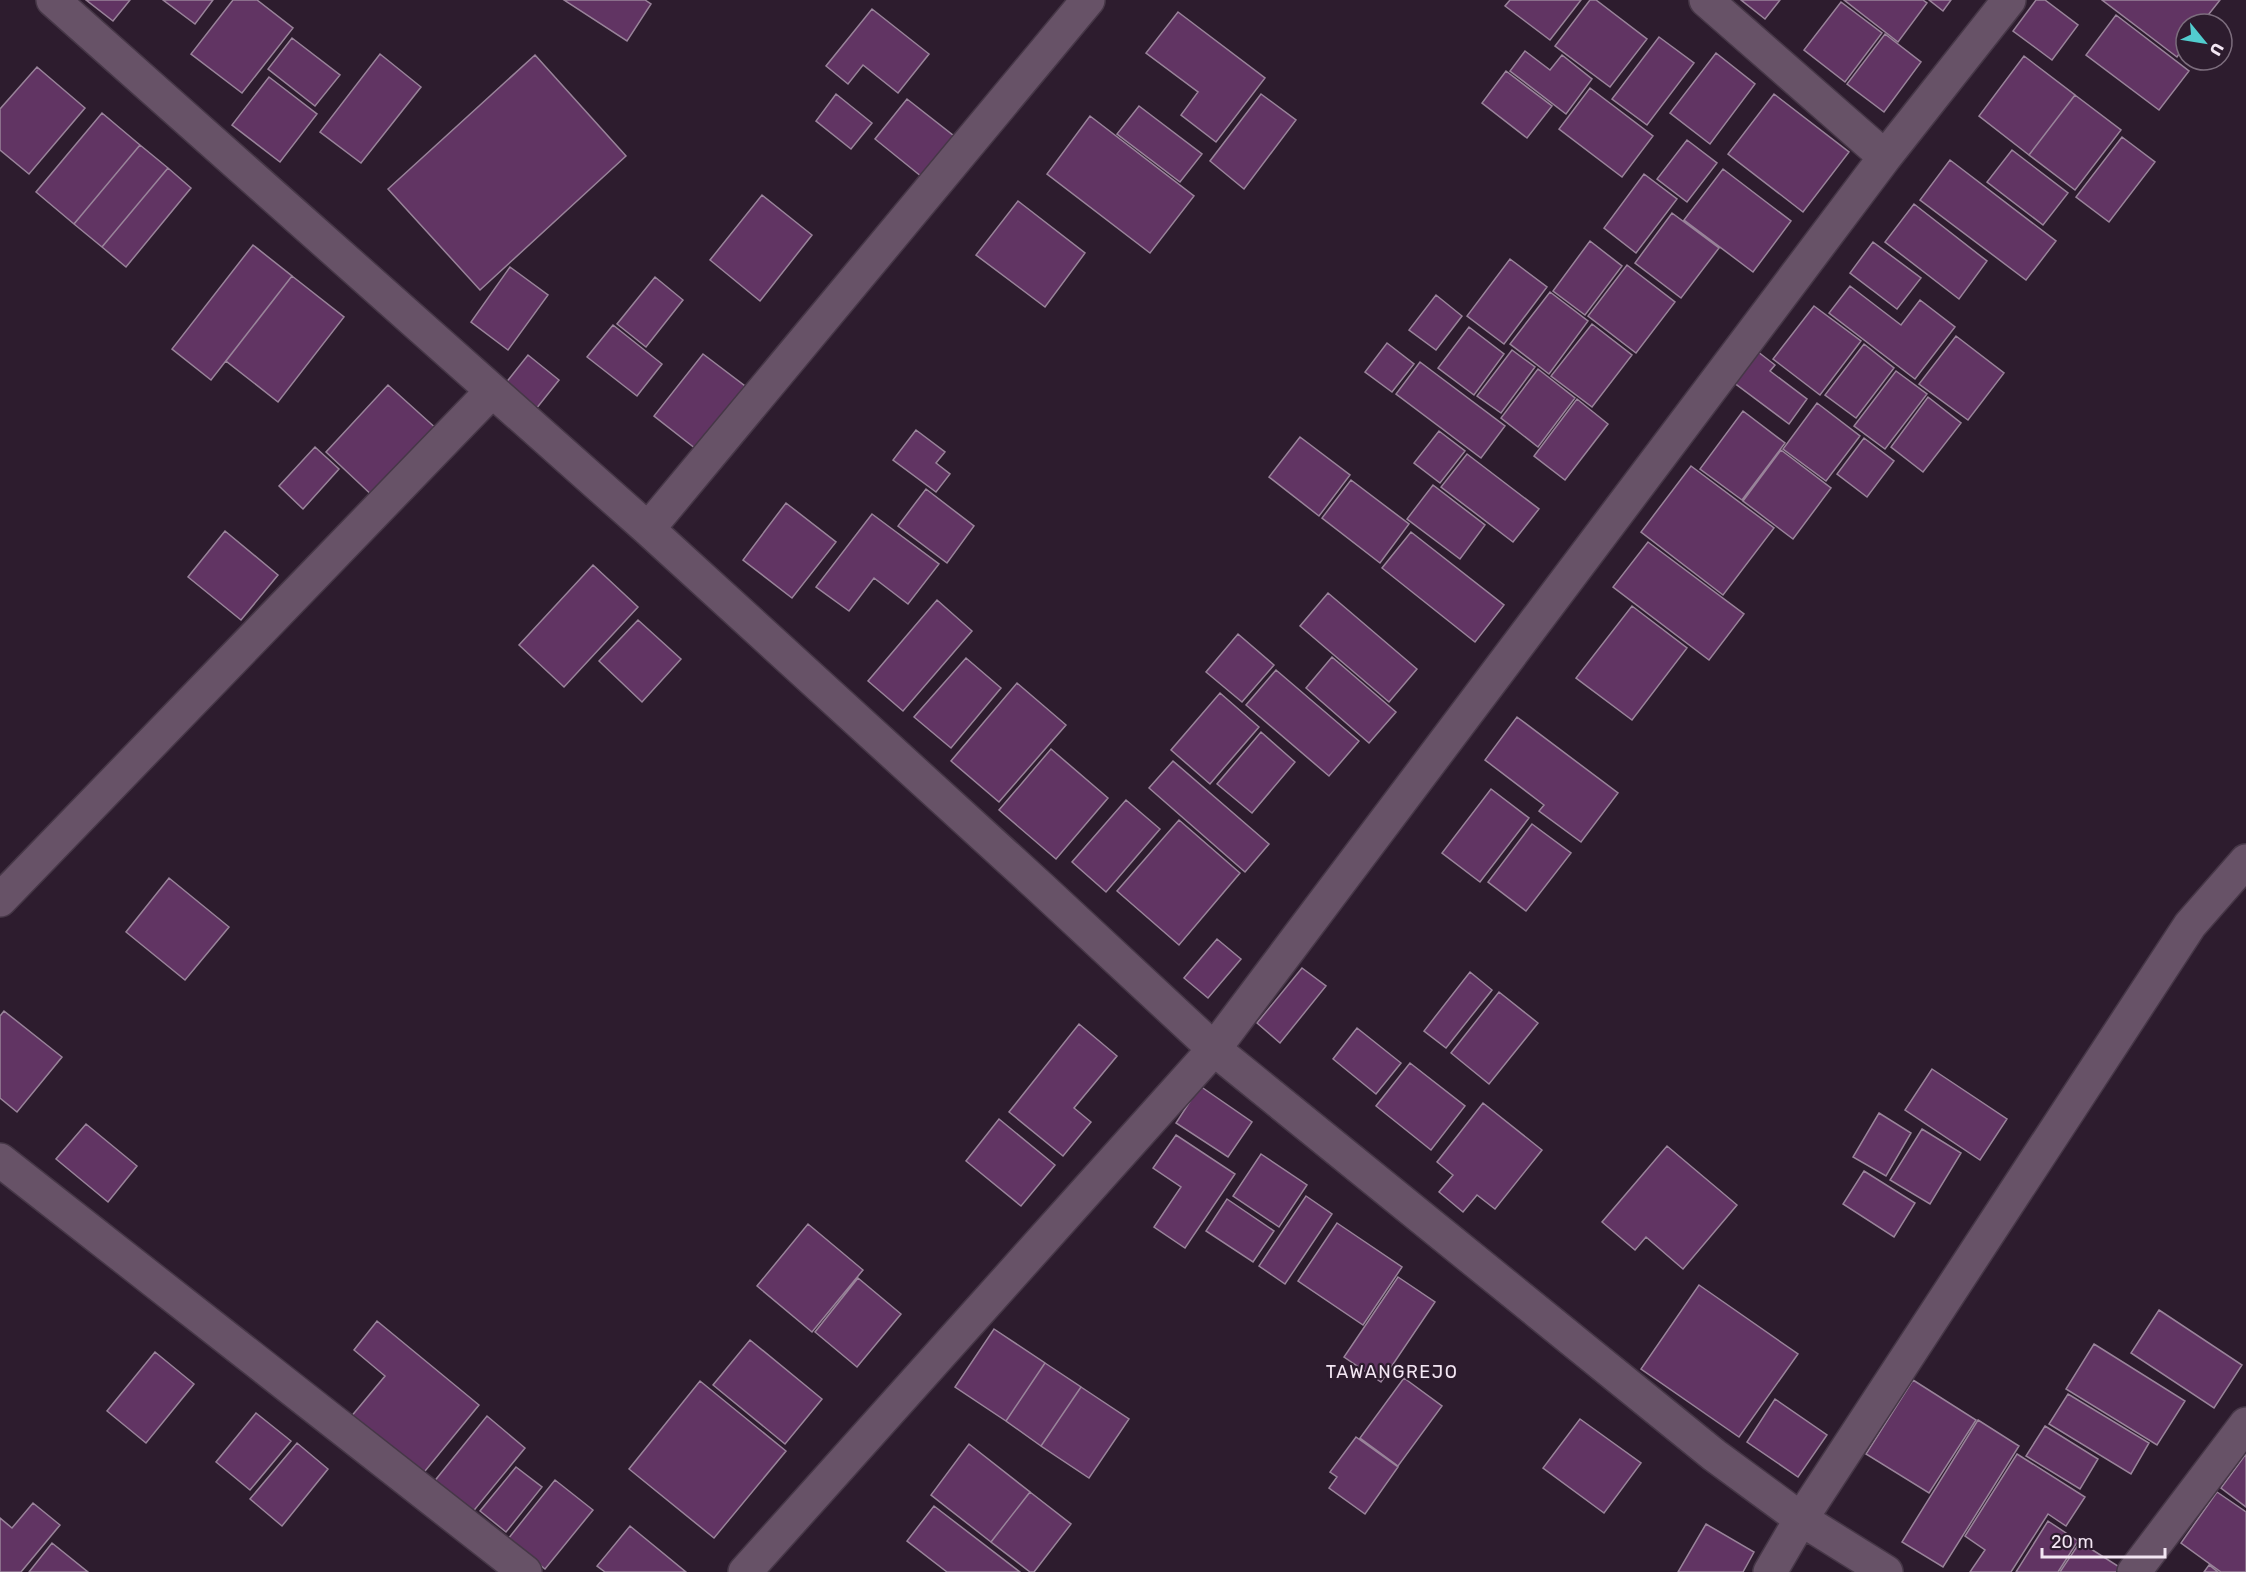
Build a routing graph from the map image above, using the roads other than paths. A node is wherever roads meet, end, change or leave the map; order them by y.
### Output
1 (53, 0) edge
2 (1088, 0) edge
3 (1706, 0) edge
4 (2009, 0) edge
5 (1885, 157) junction
6 (491, 392) junction
7 (648, 529) junction
8 (2246, 861) edge
9 (0, 900) edge
10 (1214, 1049) junction
11 (0, 1160) edge
12 (2246, 1424) edge
13 (1801, 1518) junction
14 (525, 1572) edge
15 (745, 1572) edge
16 (1770, 1572) edge
17 (1886, 1572) edge
18 (2134, 1572) edge

1 - 6 street
2 - 7 street
3 - 5 street
4 - 5 street
5 - 10 street
6 - 7 street
6 - 9 street
7 - 10 street
8 - 13 street
10 - 13 street
10 - 15 street
11 - 14 street
12 - 18 street
13 - 16 street
13 - 17 street

